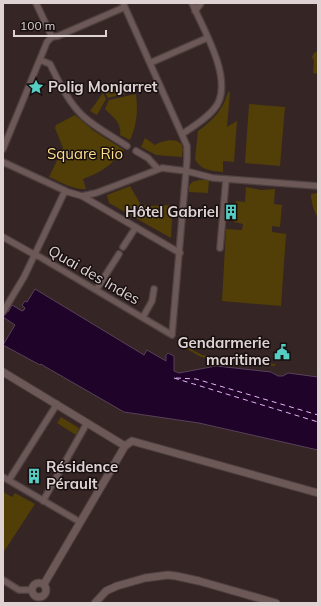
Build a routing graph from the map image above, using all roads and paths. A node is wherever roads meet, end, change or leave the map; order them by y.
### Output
1 (36, 3) edge
2 (192, 3) edge
3 (201, 3) edge
4 (124, 5) edge
5 (195, 10) junction
6 (52, 37) junction
7 (207, 38) junction
8 (40, 60) junction
9 (150, 63) junction
10 (182, 134) junction
11 (127, 146) dead end
12 (3, 149) edge
13 (136, 150) dead end
14 (3, 162) edge
15 (158, 169) junction
16 (186, 171) junction
17 (226, 179) junction
18 (318, 186) edge
19 (65, 191) junction
20 (82, 196) junction
21 (136, 228) junction
22 (3, 237) edge
23 (124, 247) dead end
24 (220, 248) dead end
25 (180, 253) junction
26 (119, 254) dead end
27 (35, 255) junction
28 (154, 289) dead end
29 (96, 290) junction
30 (3, 312) edge
31 (143, 318) junction
32 (3, 372) edge
33 (57, 404) junction
34 (87, 423) junction
35 (125, 446) junction
36 (6, 478) edge
37 (318, 493) edge
38 (43, 501) junction
39 (80, 522) junction
40 (3, 580) edge
41 (44, 584) junction
42 (32, 590) junction
43 (45, 600) edge
44 (95, 603) edge
45 (276, 603) edge

1 - 6 street
2 - 5 street
3 - 5 street
4 - 6 street
4 - 9 street
5 - 7 street
6 - 8 street
7 - 9 street
7 - 10 street
8 - 11 street
8 - 12 street
9 - 10 street
10 - 16 street
13 - 15 street
14 - 19 street
15 - 16 street
15 - 20 street
16 - 17 street
16 - 25 street
17 - 18 street
17 - 24 street
19 - 20 street
19 - 27 street
20 - 21 street
21 - 23 street
21 - 25 street
22 - 27 street, Quai des Indes
25 - 31 street, Quai des Indes
26 - 29 street
27 - 29 street, Quai des Indes
27 - 30 street
28 - 31 street
29 - 31 street, Quai des Indes
32 - 33 street
33 - 34 street
33 - 36 street
34 - 35 street
34 - 38 street
35 - 37 street
35 - 39 street
36 - 38 street
38 - 39 street
39 - 41 street
40 - 42 street
41 - 42 street
41 - 43 street
42 - 43 street
44 - 45 street

